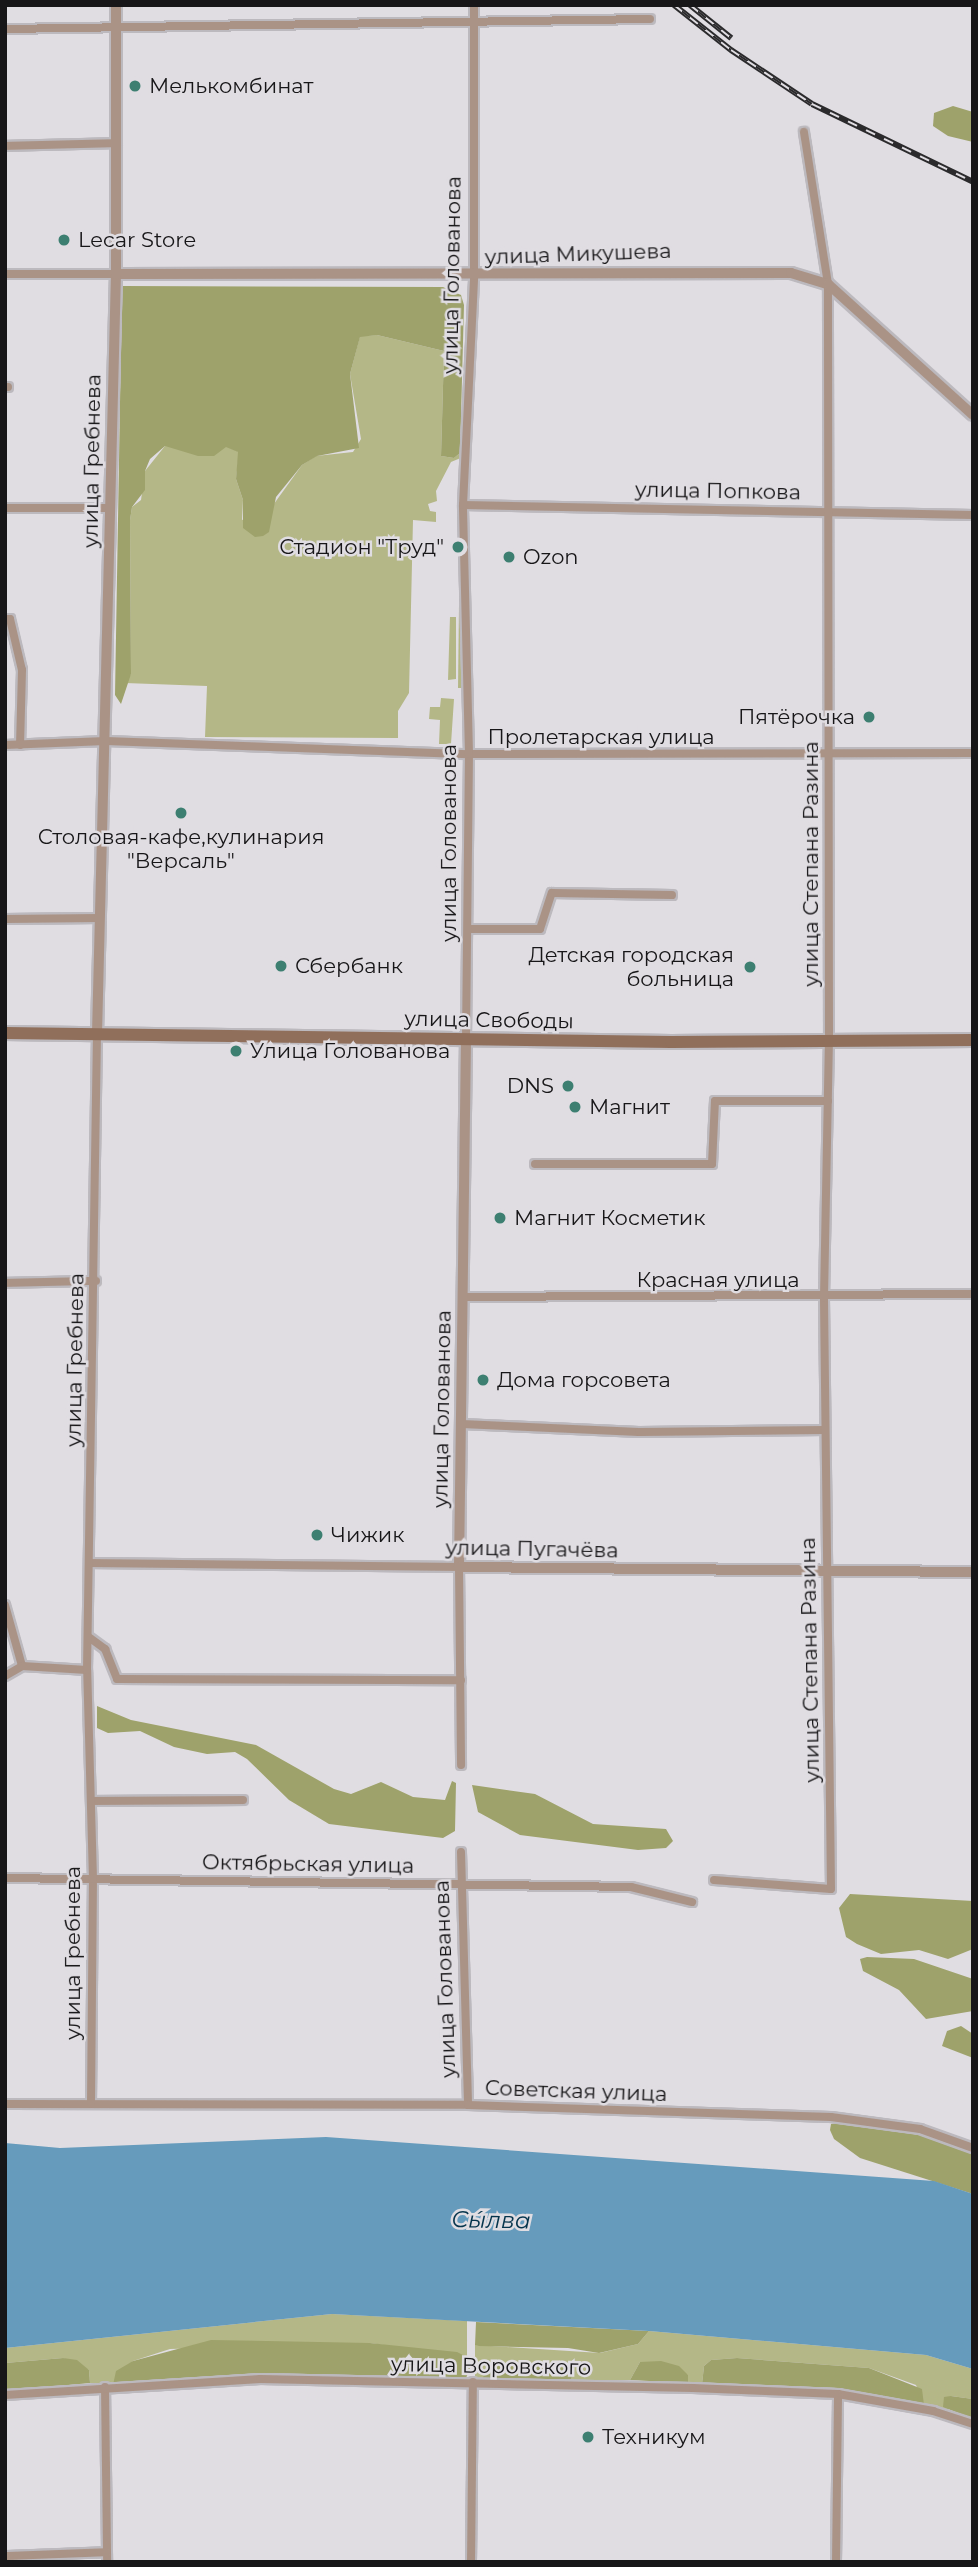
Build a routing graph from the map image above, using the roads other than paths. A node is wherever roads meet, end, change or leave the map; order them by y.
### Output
1 (116, 5) edge
2 (474, 5) edge
3 (650, 19) dead end
4 (475, 24) junction
5 (116, 28) junction
6 (5, 29) edge
7 (804, 132) dead end
8 (117, 143) junction
9 (5, 146) edge
10 (5, 274) edge
11 (116, 274) junction
12 (474, 276) junction
13 (828, 284) junction
14 (973, 415) edge
15 (463, 505) junction
16 (5, 508) edge
17 (109, 508) junction
18 (826, 510) junction
19 (973, 515) edge
20 (5, 619) edge
21 (106, 741) junction
22 (5, 745) edge
23 (20, 745) junction
24 (973, 753) edge
25 (469, 754) junction
26 (828, 755) junction
27 (672, 895) dead end
28 (100, 918) junction
29 (5, 919) edge
30 (469, 929) junction
31 (5, 1033) edge
32 (97, 1034) junction
33 (466, 1039) junction
34 (973, 1040) edge
35 (829, 1042) junction
36 (828, 1101) junction
37 (535, 1164) dead end
38 (96, 1281) junction
39 (5, 1283) edge
40 (973, 1294) edge
41 (463, 1297) junction
42 (824, 1298) junction
43 (463, 1424) junction
44 (825, 1430) junction
45 (91, 1563) junction
46 (459, 1567) junction
47 (827, 1572) junction
48 (973, 1572) edge
49 (5, 1605) edge
50 (90, 1638) junction
51 (22, 1666) junction
52 (87, 1670) junction
53 (5, 1676) edge
54 (461, 1680) junction
55 (461, 1765) dead end
56 (243, 1800) dead end
57 (91, 1801) junction
58 (461, 1852) dead end
59 (5, 1878) edge
60 (93, 1880) junction
61 (713, 1880) dead end
62 (461, 1884) junction
63 (692, 1902) dead end
64 (5, 2104) edge
65 (91, 2104) junction
66 (468, 2105) junction
67 (973, 2148) edge
68 (473, 2382) junction
69 (105, 2387) junction
70 (838, 2394) junction
71 (5, 2395) edge
72 (973, 2424) edge
73 (107, 2552) junction
74 (5, 2556) edge
75 (107, 2562) edge
76 (471, 2562) edge
77 (836, 2562) edge

1 - 5 street, улица Гребнева
2 - 4 street, улица Голованова
3 - 4 street
4 - 5 street
4 - 12 street, улица Голованова
5 - 6 street
5 - 8 street, улица Гребнева
7 - 13 street, улица Степана Разина
8 - 9 street
8 - 11 street, улица Гребнева
10 - 11 street, улица Микушева
11 - 12 street, улица Микушева
11 - 17 street, улица Гребнева
12 - 13 street, улица Микушева
12 - 15 street, улица Голованова
13 - 14 street, улица Микушева
13 - 18 street, улица Степана Разина
15 - 18 street, улица Попкова
15 - 25 street, улица Голованова
16 - 17 street
17 - 21 street, улица Гребнева
18 - 19 street, улица Попкова
18 - 26 street, улица Степана Разина
20 - 23 street
21 - 23 street, Пролетарская улица
21 - 25 street, Пролетарская улица
21 - 28 street, улица Гребнева
22 - 23 street, Пролетарская улица
24 - 26 street, Пролетарская улица
25 - 26 street, Пролетарская улица
25 - 30 street, улица Голованова
26 - 35 street, улица Степана Разина
27 - 30 street
28 - 29 street
28 - 32 street, улица Гребнева
30 - 33 street, улица Голованова
31 - 32 main road, улица Свободы
32 - 33 main road, улица Свободы
32 - 38 street, улица Гребнева
33 - 35 main road, улица Свободы
33 - 41 street, улица Голованова
34 - 35 main road, улица Свободы
35 - 36 street, улица Степана Разина
36 - 37 street
36 - 42 street, улица Степана Разина
38 - 39 street
38 - 45 street, улица Гребнева
40 - 42 street, Красная улица
41 - 42 street, Красная улица
41 - 43 street, улица Голованова
42 - 44 street, улица Степана Разина
43 - 44 street
43 - 46 street, улица Голованова
44 - 47 street, улица Степана Разина
45 - 46 street, улица Пугачёва
45 - 50 street, улица Гребнева
46 - 47 street, улица Пугачёва
46 - 54 street, улица Голованова
47 - 48 street, улица Пугачёва
47 - 61 street, улица Степана Разина
49 - 51 street
50 - 52 street, улица Гребнева
50 - 54 street
51 - 52 street
51 - 53 street
52 - 57 street, улица Гребнева
54 - 55 street, улица Голованова
56 - 57 street
57 - 60 street, улица Гребнева
58 - 62 street, улица Голованова
59 - 60 street, Октябрьская улица
60 - 62 street, Октябрьская улица
60 - 65 street, улица Гребнева
62 - 63 street, Октябрьская улица
62 - 66 street, улица Голованова
64 - 65 street, Советская улица
65 - 66 street, Советская улица
66 - 67 street, Советская улица
68 - 69 street, улица Воровского
68 - 70 street, улица Воровского
68 - 76 street
69 - 71 street, улица Воровского
69 - 73 street
70 - 72 street, улица Воровского
70 - 77 street
73 - 74 street
73 - 75 street

